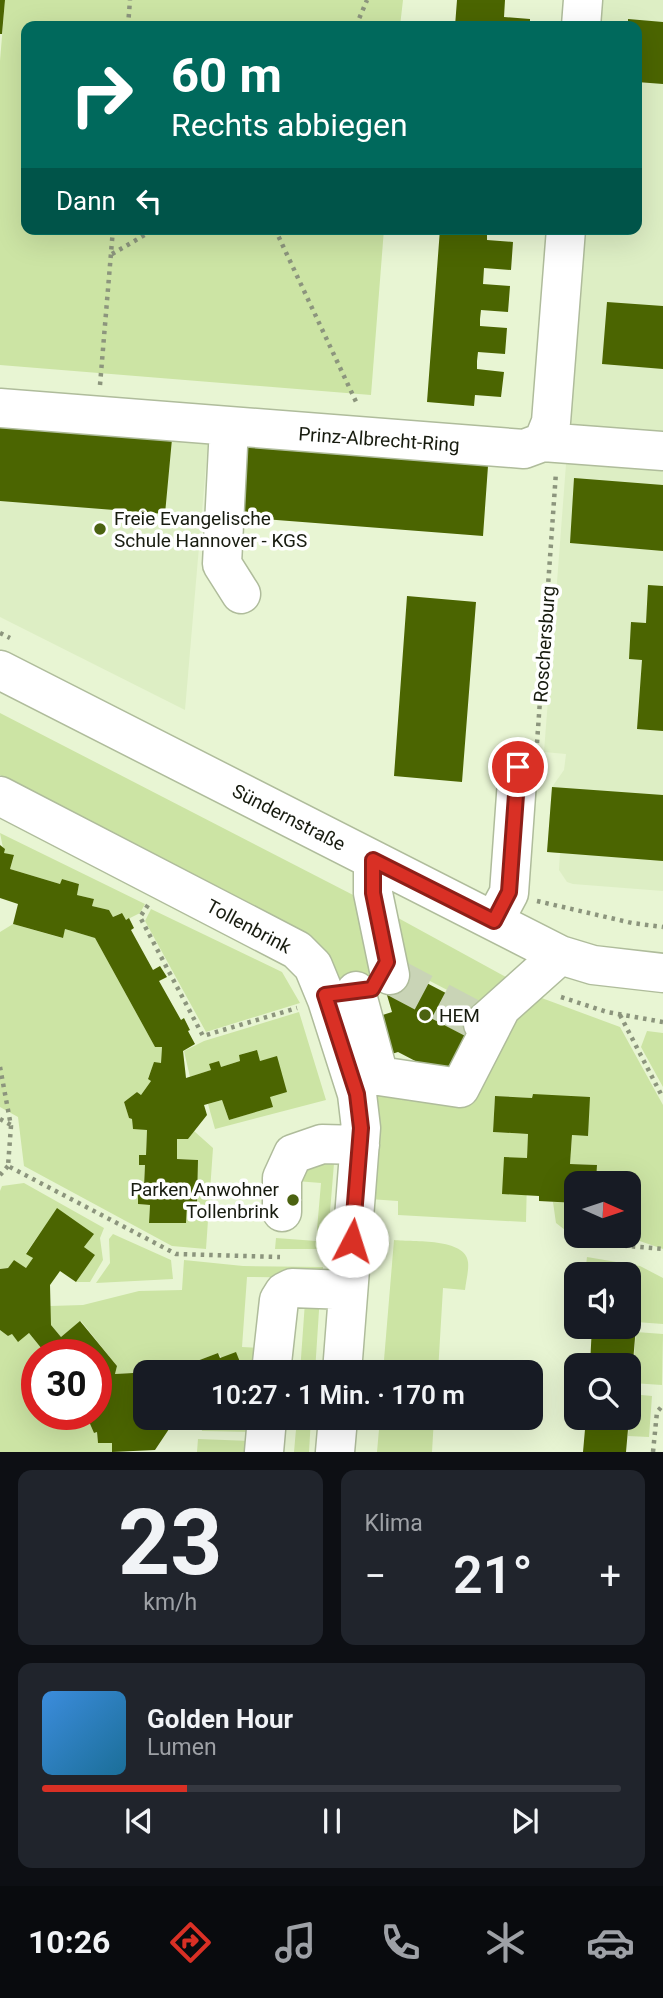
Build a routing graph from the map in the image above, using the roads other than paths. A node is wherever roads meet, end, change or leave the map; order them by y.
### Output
1 (583, 0) edge
2 (581, 21) edge
3 (566, 235) edge
4 (0, 408) edge
5 (229, 427) junction
6 (543, 442) junction
7 (663, 451) edge
8 (241, 594) dead end
9 (6, 655) edge
10 (518, 767) road end
11 (0, 796) edge
12 (373, 860) junction
13 (501, 907) junction
14 (560, 956) junction
15 (663, 973) edge
16 (336, 995) junction
17 (360, 1145) junction
18 (282, 1212) dead end
19 (348, 1290) junction
20 (272, 1360) edge
21 (343, 1360) edge
22 (266, 1430) edge
23 (337, 1430) edge
24 (264, 1452) edge
25 (335, 1452) edge

1 - 2 street
3 - 6 street
4 - 5 street, Prinz-Albrecht-Ring
5 - 6 street, Prinz-Albrecht-Ring
5 - 8 street
6 - 7 street, Prinz-Albrecht-Ring
9 - 12 street, Sündernstraße
10 - 13 street
11 - 16 street, Tollenbrink
12 - 13 street, Sündernstraße
12 - 16 street
13 - 14 street, Sündernstraße
14 - 15 street, Sündernstraße
14 - 16 street
16 - 17 street, Tollenbrink
17 - 18 street
17 - 19 street, Tollenbrink
19 - 20 street
19 - 21 street, Tollenbrink
22 - 24 street
23 - 25 street

